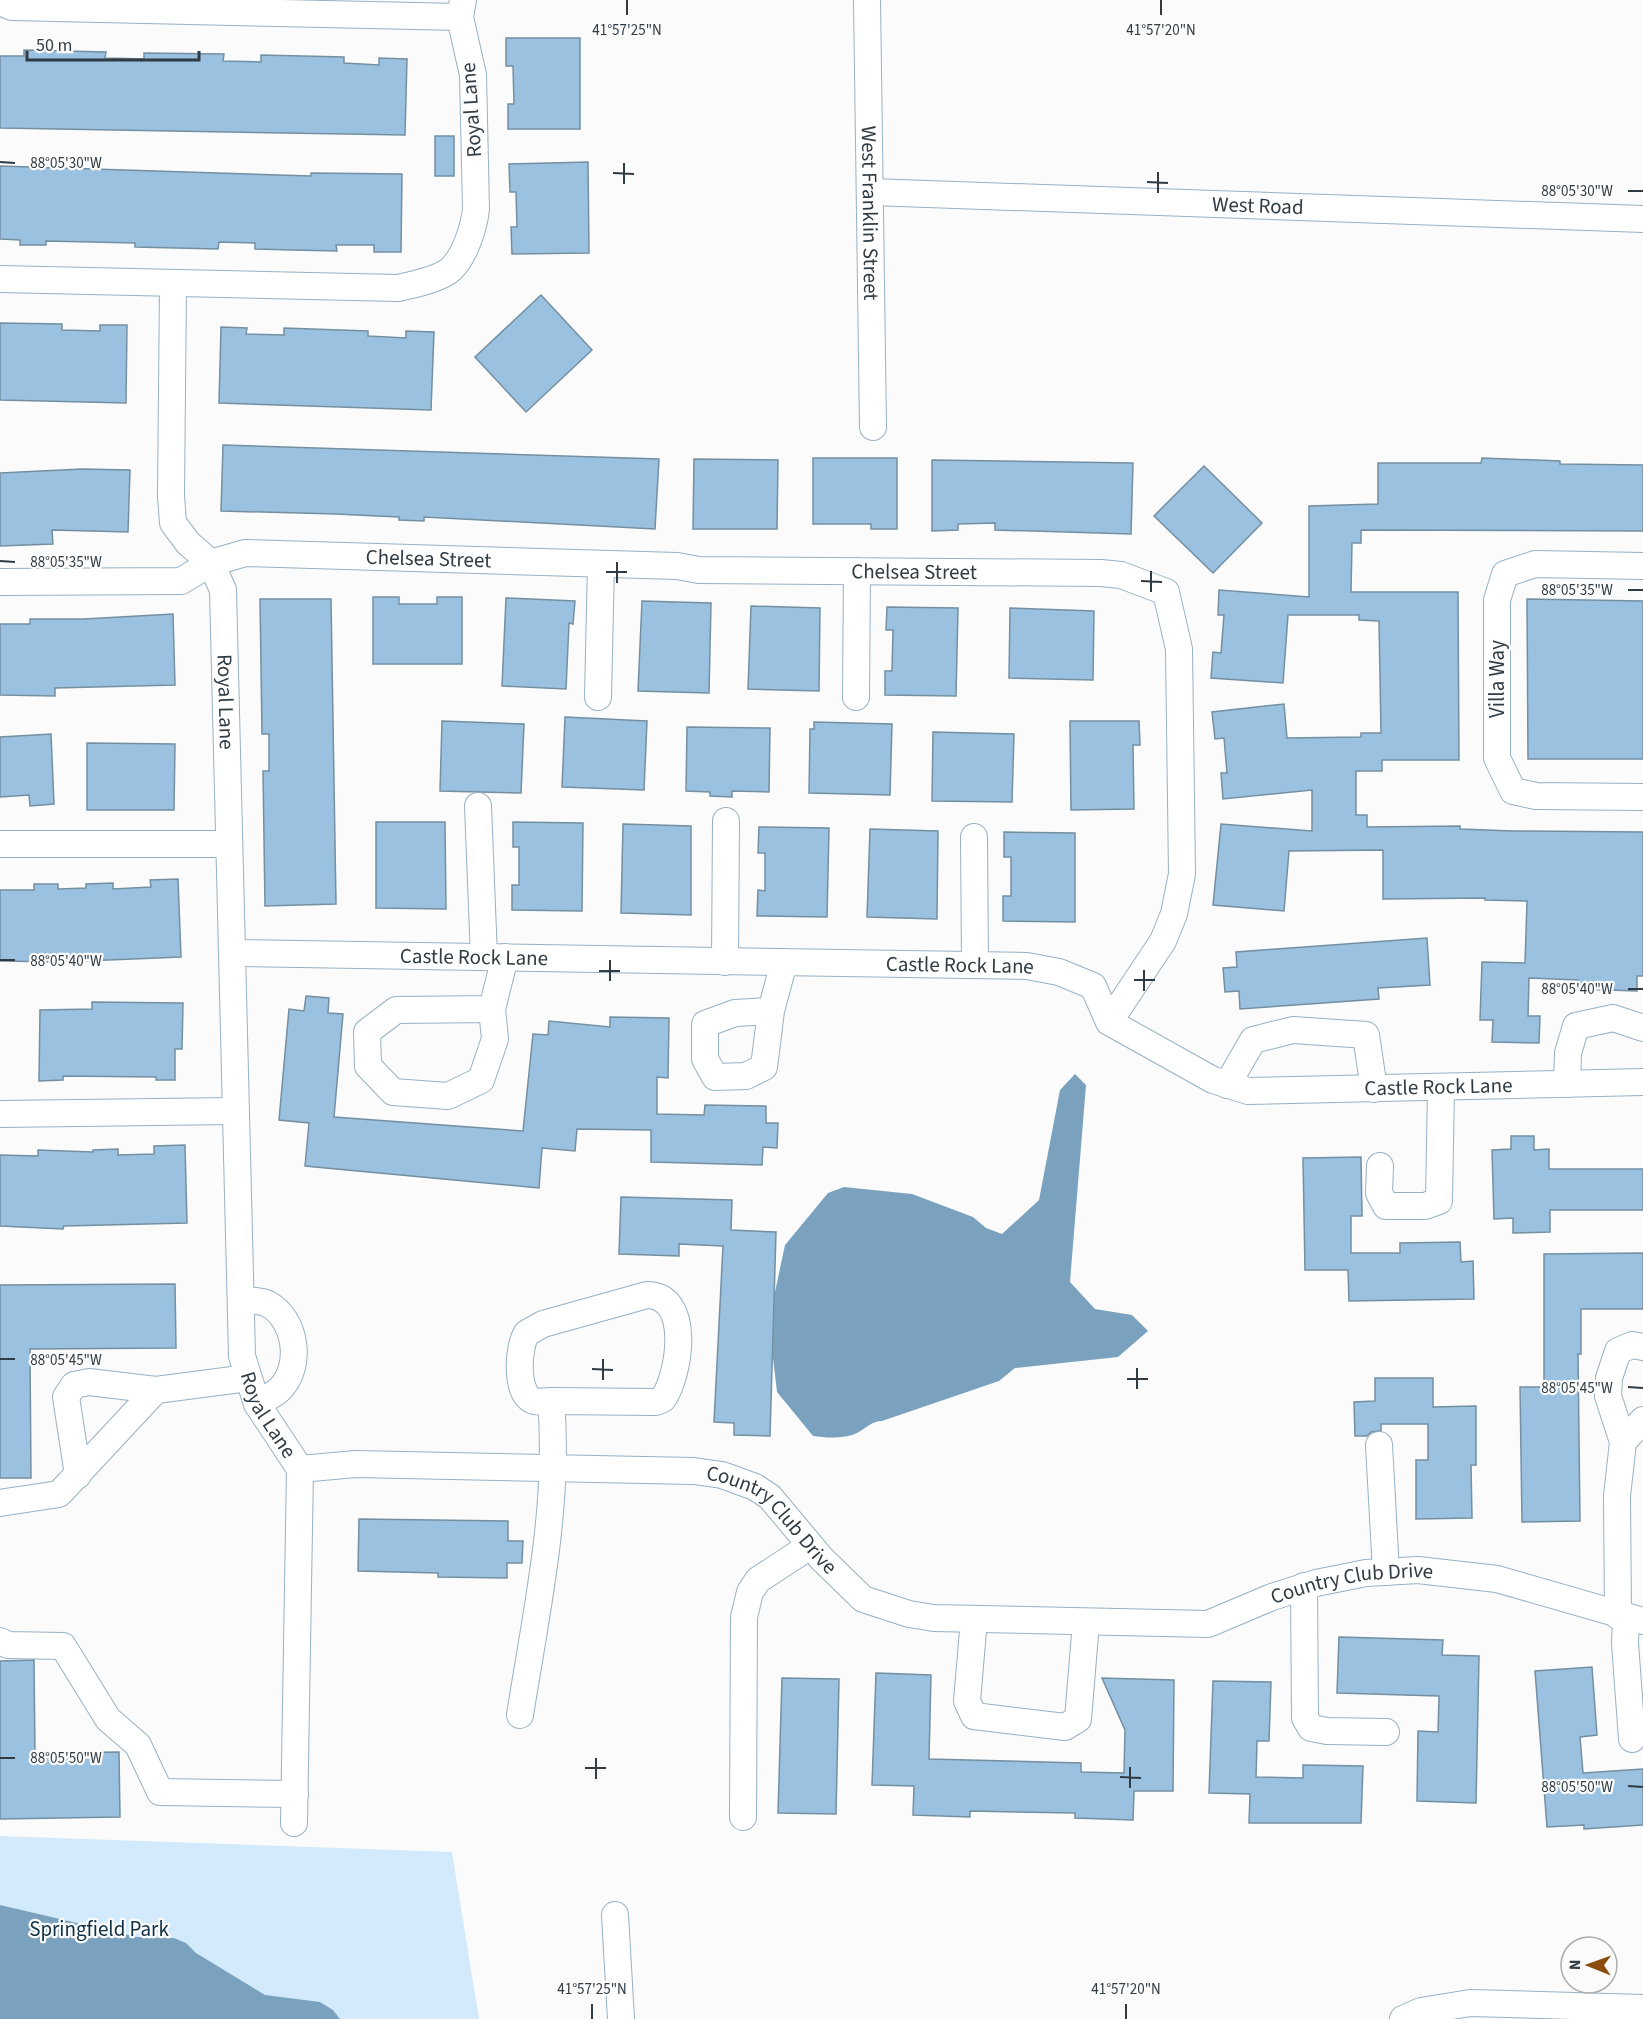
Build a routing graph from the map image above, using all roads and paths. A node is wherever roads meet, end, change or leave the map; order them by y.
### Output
1 (867, 0) edge
2 (0, 2) edge
3 (462, 9) edge
4 (871, 192) junction
5 (1643, 219) edge
6 (0, 279) edge
7 (173, 284) junction
8 (873, 427) dead end
9 (211, 563) junction
10 (601, 564) junction
11 (1643, 566) edge
12 (857, 571) junction
13 (0, 582) edge
14 (598, 696) dead end
15 (856, 697) dead end
16 (1643, 797) edge
17 (478, 806) dead end
18 (726, 821) dead end
19 (974, 837) dead end
20 (0, 844) edge
21 (228, 844) junction
22 (234, 953) junction
23 (495, 957) junction
24 (725, 962) junction
25 (784, 962) junction
26 (975, 965) junction
27 (492, 1009) junction
28 (771, 1011) dead end
29 (1109, 1022) junction
30 (1643, 1028) edge
31 (1643, 1082) edge
32 (1227, 1084) junction
33 (1567, 1084) junction
34 (1441, 1087) junction
35 (1374, 1089) junction
36 (234, 1111) junction
37 (0, 1114) edge
38 (1380, 1166) dead end
39 (241, 1300) junction
40 (1643, 1347) edge
41 (248, 1378) junction
42 (156, 1390) junction
43 (551, 1401) junction
44 (257, 1404) junction
45 (1643, 1420) edge
46 (1623, 1442) junction
47 (1379, 1445) dead end
48 (554, 1468) junction
49 (300, 1469) junction
50 (78, 1475) junction
51 (0, 1503) edge
52 (810, 1546) junction
53 (1386, 1572) junction
54 (1304, 1586) junction
55 (1629, 1618) edge
56 (974, 1619) junction
57 (1086, 1622) junction
58 (0, 1641) edge
59 (520, 1716) dead end
60 (1386, 1732) dead end
61 (1632, 1739) dead end
62 (295, 1794) junction
63 (743, 1817) dead end
64 (294, 1823) dead end
65 (615, 1915) dead end
66 (1643, 2008) edge
67 (621, 2019) edge
68 (1403, 2019) edge

1 - 4 street, West Franklin Street
2 - 3 street, Royal Lane
3 - 7 street, Royal Lane
4 - 5 street, West Road
4 - 8 street, West Franklin Street
6 - 7 street, Royal Lane
7 - 9 street, Royal Lane
9 - 10 street, Chelsea Street
9 - 13 street
9 - 21 street, Royal Lane
10 - 12 street, Chelsea Street
10 - 14 street
11 - 16 street, Villa Way
12 - 15 street
12 - 29 street, Chelsea Street
17 - 23 street
18 - 24 street
19 - 26 street
20 - 21 street
21 - 22 street, Royal Lane
22 - 23 street, Castle Rock Lane
22 - 36 street, Royal Lane
23 - 24 street, Castle Rock Lane
23 - 27 street
24 - 25 street, Castle Rock Lane
25 - 26 street, Castle Rock Lane
25 - 28 street
26 - 29 street, Castle Rock Lane
27 - 27 street
29 - 32 street, Castle Rock Lane
30 - 33 street
31 - 33 street, Castle Rock Lane
32 - 35 street, Castle Rock Lane
32 - 35 street
33 - 34 street, Castle Rock Lane
34 - 35 street, Castle Rock Lane
34 - 38 street
36 - 37 street
36 - 39 street, Royal Lane
39 - 41 street, Royal Lane
39 - 44 street
40 - 46 street
41 - 42 street
41 - 44 street, Royal Lane
42 - 50 street
42 - 50 street
43 - 43 street
43 - 48 street
44 - 49 street, Royal Lane
45 - 46 street
46 - 55 street
47 - 53 street
48 - 49 street, Country Club Drive
48 - 52 street, Country Club Drive
48 - 59 street
49 - 62 street, Royal Lane
50 - 51 street
52 - 56 street, Country Club Drive
52 - 63 street
53 - 54 street, Country Club Drive
53 - 55 street, Country Club Drive
54 - 57 street, Country Club Drive
54 - 60 street
55 - 61 street
56 - 57 street, Country Club Drive
56 - 57 street
58 - 62 street
62 - 64 street, Royal Lane
65 - 67 street
66 - 68 street

